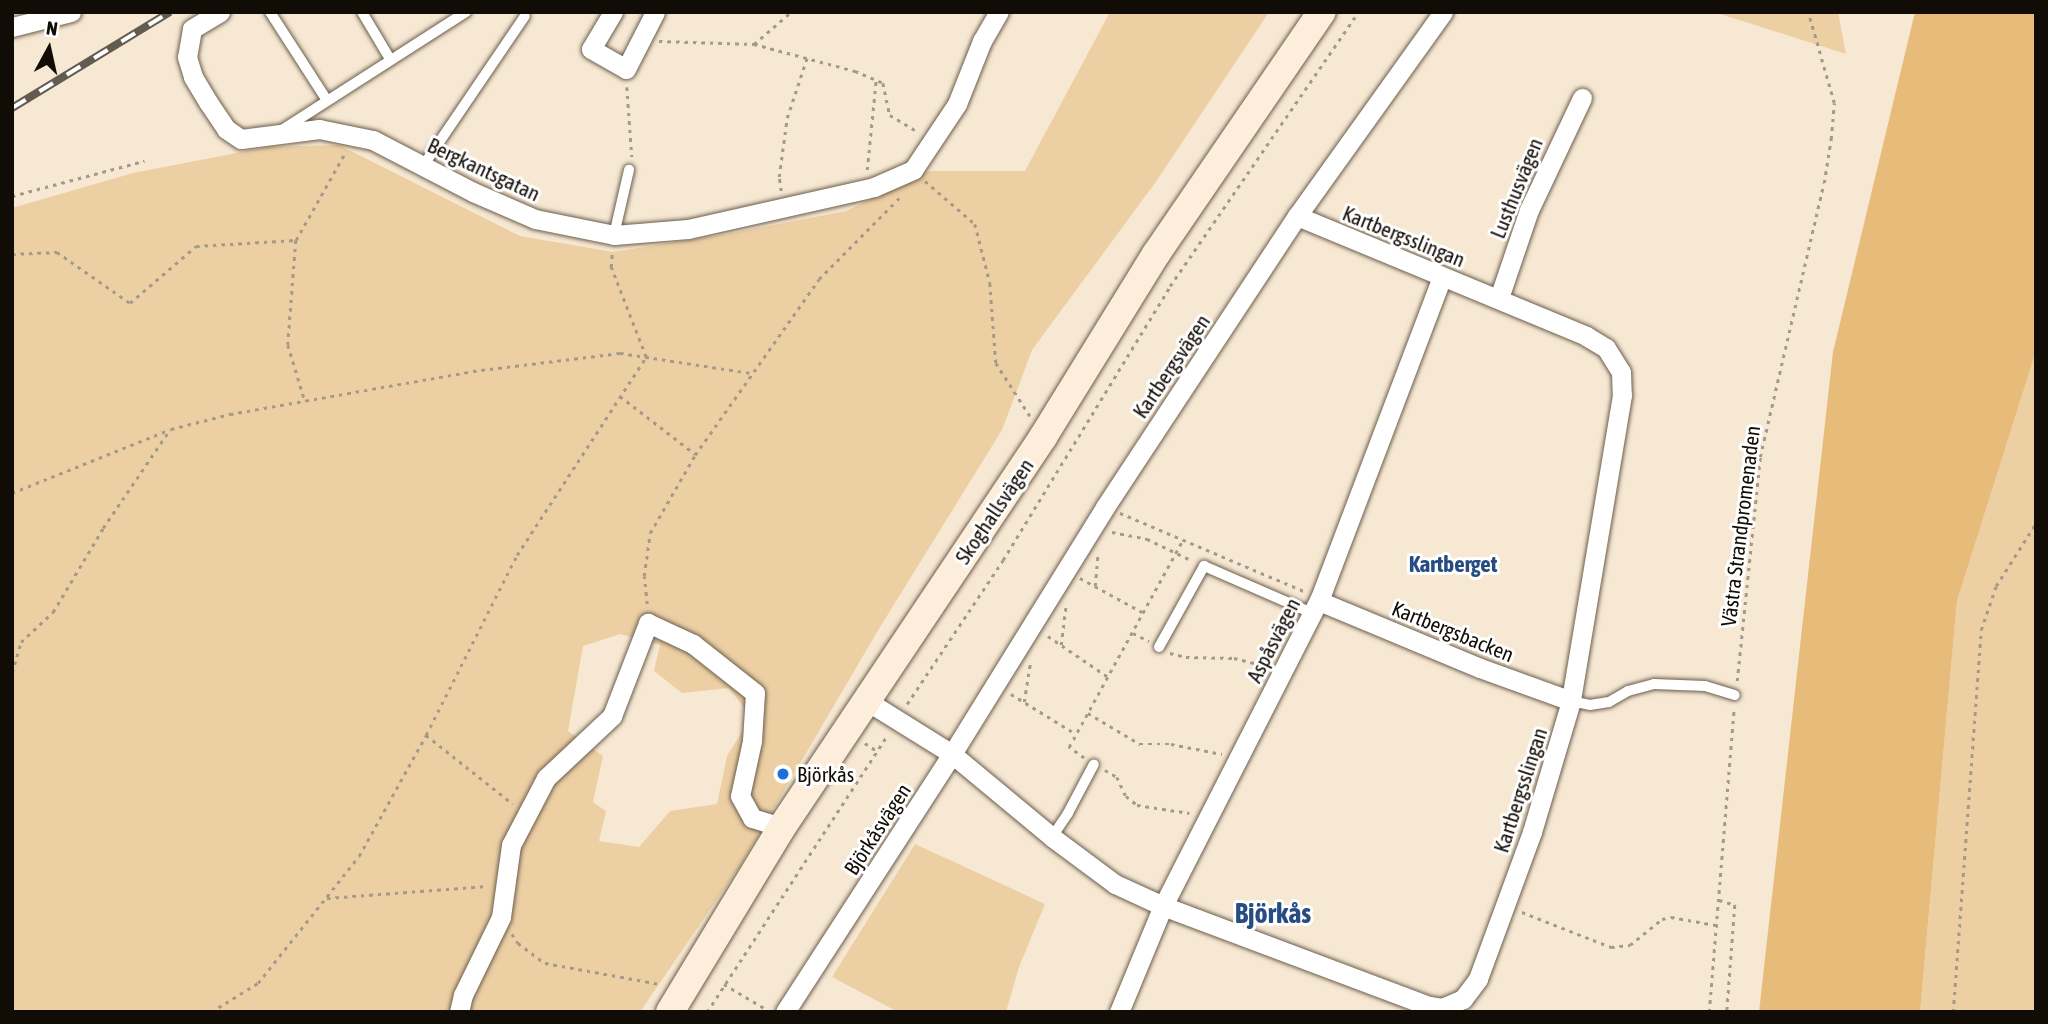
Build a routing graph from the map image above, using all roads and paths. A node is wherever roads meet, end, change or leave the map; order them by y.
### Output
1 (71, 12) edge
2 (220, 12) edge
3 (270, 12) edge
4 (362, 12) edge
5 (613, 12) edge
6 (655, 12) edge
7 (791, 12) edge
8 (981, 12) edge
9 (999, 12) edge
10 (1322, 12) edge
11 (1358, 12) edge
12 (1443, 12) edge
13 (1808, 12) edge
14 (461, 13) edge
15 (525, 16) dead end
16 (12, 27) edge
17 (642, 37) junction
18 (982, 41) junction
19 (754, 44) junction
20 (807, 58) junction
21 (390, 60) junction
22 (625, 69) junction
23 (876, 80) junction
24 (1582, 98) dead end
25 (326, 99) junction
26 (276, 135) junction
27 (355, 136) junction
28 (933, 140) junction
29 (144, 161) dead end
30 (423, 166) junction
31 (629, 170) joint
32 (913, 170) junction
33 (865, 189) junction
34 (12, 196) edge
35 (783, 207) junction
36 (1297, 216) junction
37 (614, 234) junction
38 (296, 240) junction
39 (12, 254) edge
40 (1442, 277) junction
41 (1499, 298) junction
42 (646, 357) junction
43 (751, 373) junction
44 (620, 397) junction
45 (305, 401) junction
46 (170, 429) junction
47 (1043, 437) junction
48 (695, 455) junction
49 (12, 493) edge
50 (1105, 507) junction
51 (2036, 523) edge
52 (1094, 524) junction
53 (1183, 540) junction
54 (1083, 541) junction
55 (1176, 553) junction
56 (1204, 566) junction
57 (1065, 569) junction
58 (1095, 586) junction
59 (1054, 588) junction
60 (1317, 604) junction
61 (1144, 613) junction
62 (648, 623) junction
63 (1032, 623) junction
64 (1133, 633) junction
65 (1061, 645) junction
66 (1159, 647) junction
67 (1016, 648) junction
68 (1283, 672) junction
69 (12, 673) edge
70 (1108, 677) junction
71 (994, 683) junction
72 (1735, 695) junction
73 (867, 701) junction
74 (1571, 701) junction
75 (1024, 702) junction
76 (1088, 713) junction
77 (898, 719) junction
78 (1076, 734) junction
79 (426, 735) junction
80 (952, 754) junction
81 (1237, 763) junction
82 (1094, 764) junction
83 (527, 815) junction
84 (1209, 818) junction
85 (782, 827) junction
86 (1052, 837) junction
87 (505, 885) junction
88 (325, 899) junction
89 (1718, 900) junction
90 (1163, 906) junction
91 (1506, 906) junction
92 (500, 917) junction
93 (1716, 925) junction
94 (724, 984) junction
95 (677, 1001) edge
96 (211, 1012) edge
97 (459, 1012) edge
98 (707, 1012) edge
99 (770, 1012) edge
100 (785, 1012) edge
101 (1119, 1012) edge
102 (1709, 1012) edge
103 (1727, 1012) edge
104 (1953, 1012) edge

1 - 16 street
2 - 26 street, Bergkantsgatan
3 - 25 lane
4 - 21 lane
5 - 22 street
6 - 17 street
7 - 19 path
8 - 18 street
9 - 18 street
10 - 47 main road, Skoghallsvägen
11 - 77 path
12 - 36 street, Kartbergsvägen
13 - 72 path, Västra Strandpromenaden
14 - 21 lane
15 - 30 lane
17 - 19 path
17 - 22 street
18 - 28 street
19 - 20 path
20 - 23 path
20 - 35 path
21 - 25 lane
22 - 31 path
23 - 28 path
23 - 33 path
24 - 41 street, Lusthusvägen
25 - 26 lane
26 - 27 street, Bergkantsgatan
27 - 30 street, Bergkantsgatan
27 - 38 path
28 - 32 street
29 - 34 path
30 - 37 street, Bergkantsgatan
31 - 37 lane
32 - 33 street, Bergkantsgatan
32 - 43 path
32 - 47 path
33 - 35 street, Bergkantsgatan
35 - 37 street, Bergkantsgatan
36 - 40 street, Kartbergsslingan
36 - 50 street, Kartbergsvägen
37 - 42 path
38 - 39 path
38 - 45 path
40 - 41 street, Kartbergsslingan
40 - 60 street, Aspåsvägen
41 - 74 street, Kartbergsslingan
42 - 43 path
42 - 44 path
42 - 45 path
43 - 48 path
44 - 48 path
44 - 79 path
45 - 46 path
46 - 49 path
46 - 69 path
47 - 73 main road, Skoghallsvägen
48 - 62 path
50 - 52 street, Kartbergsvägen
50 - 53 path
51 - 104 path
52 - 54 street, Kartbergsvägen
52 - 55 path
53 - 55 path
53 - 60 path
54 - 57 street, Kartbergsvägen
54 - 58 path
55 - 56 path
55 - 61 path
56 - 60 lane
56 - 66 lane
57 - 58 path
57 - 59 street, Kartbergsvägen
58 - 61 path
59 - 63 street, Kartbergsvägen
59 - 65 path
60 - 68 street, Aspåsvägen
60 - 74 street, Kartbergsbacken
61 - 64 path
62 - 83 street
62 - 85 street
63 - 65 path
63 - 67 street, Kartbergsvägen
64 - 66 path
64 - 70 path
65 - 70 path
66 - 68 path
67 - 71 street, Kartbergsvägen
67 - 75 path
68 - 81 street, Aspåsvägen
70 - 76 path
71 - 75 path
71 - 80 street, Kartbergsvägen
72 - 74 lane
72 - 89 path, Västra Strandpromenaden
73 - 77 street
73 - 85 main road, Skoghallsvägen
74 - 91 street, Kartbergsslingan
75 - 78 path
76 - 78 path
76 - 81 path
77 - 80 street
77 - 94 path
78 - 82 path
79 - 83 path
79 - 88 path
80 - 86 street, Kartbergsslingan
80 - 100 street, Björkåsvägen
81 - 84 street, Aspåsvägen
82 - 84 path
82 - 86 lane
83 - 87 street
84 - 90 street, Aspåsvägen
85 - 95 main road, Skoghallsvägen
86 - 90 street, Kartbergsslingan
87 - 88 path
87 - 92 street
88 - 96 path
89 - 93 path, Västra Strandpromenaden
89 - 103 path
90 - 91 street, Kartbergsslingan
90 - 101 street, Aspåsvägen
91 - 93 path
92 - 95 path
92 - 97 street
93 - 102 path, Västra Strandpromenaden
94 - 98 path
94 - 99 path

